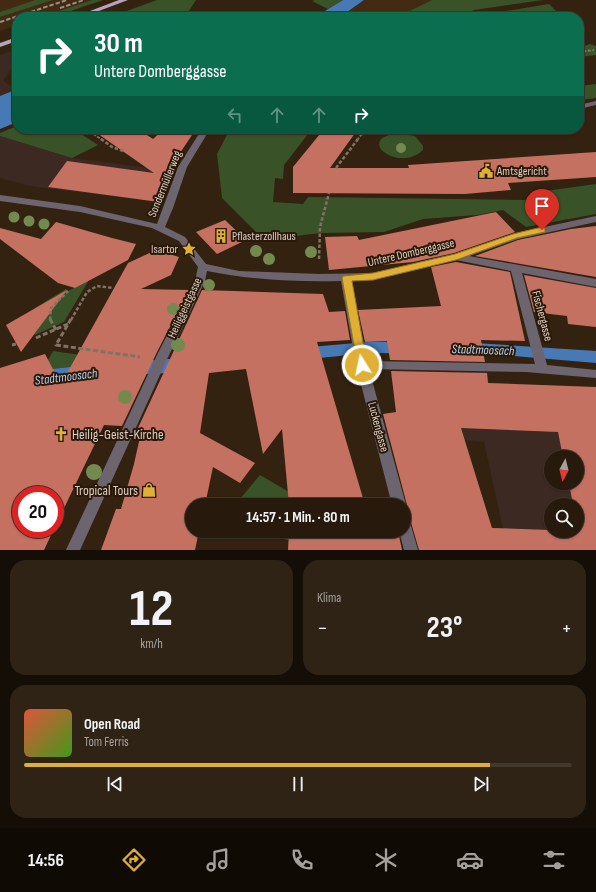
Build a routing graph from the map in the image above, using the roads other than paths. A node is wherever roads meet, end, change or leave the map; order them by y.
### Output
1 (125, 0) edge
2 (91, 12) edge
3 (12, 41) edge
4 (0, 45) edge
5 (596, 103) edge
6 (584, 106) edge
7 (202, 134) edge
8 (0, 198) edge
9 (596, 219) edge
10 (160, 229) junction
11 (456, 257) junction
12 (203, 267) junction
13 (516, 269) junction
14 (346, 278) junction
15 (596, 283) edge
16 (362, 365) junction
17 (541, 365) junction
18 (596, 374) edge
19 (397, 498) edge
20 (408, 538) edge
21 (73, 550) edge
22 (411, 550) edge

1 - 2 main road
3 - 4 main road
5 - 6 street
7 - 10 street, Sondermüllerweg
8 - 10 street, Heiliggeistgasse
9 - 11 street, Untere Domberggasse
10 - 12 street, Heiliggeistgasse
11 - 13 street, Fischergasse
11 - 14 street, Untere Domberggasse
12 - 14 street, Untere Domberggasse
12 - 21 street, Heiliggeistgasse
13 - 15 street, Fischergasse
13 - 17 street, Fischergasse
14 - 16 street, Luckengasse
16 - 17 street
16 - 19 street, Luckengasse
17 - 18 street
20 - 22 street

